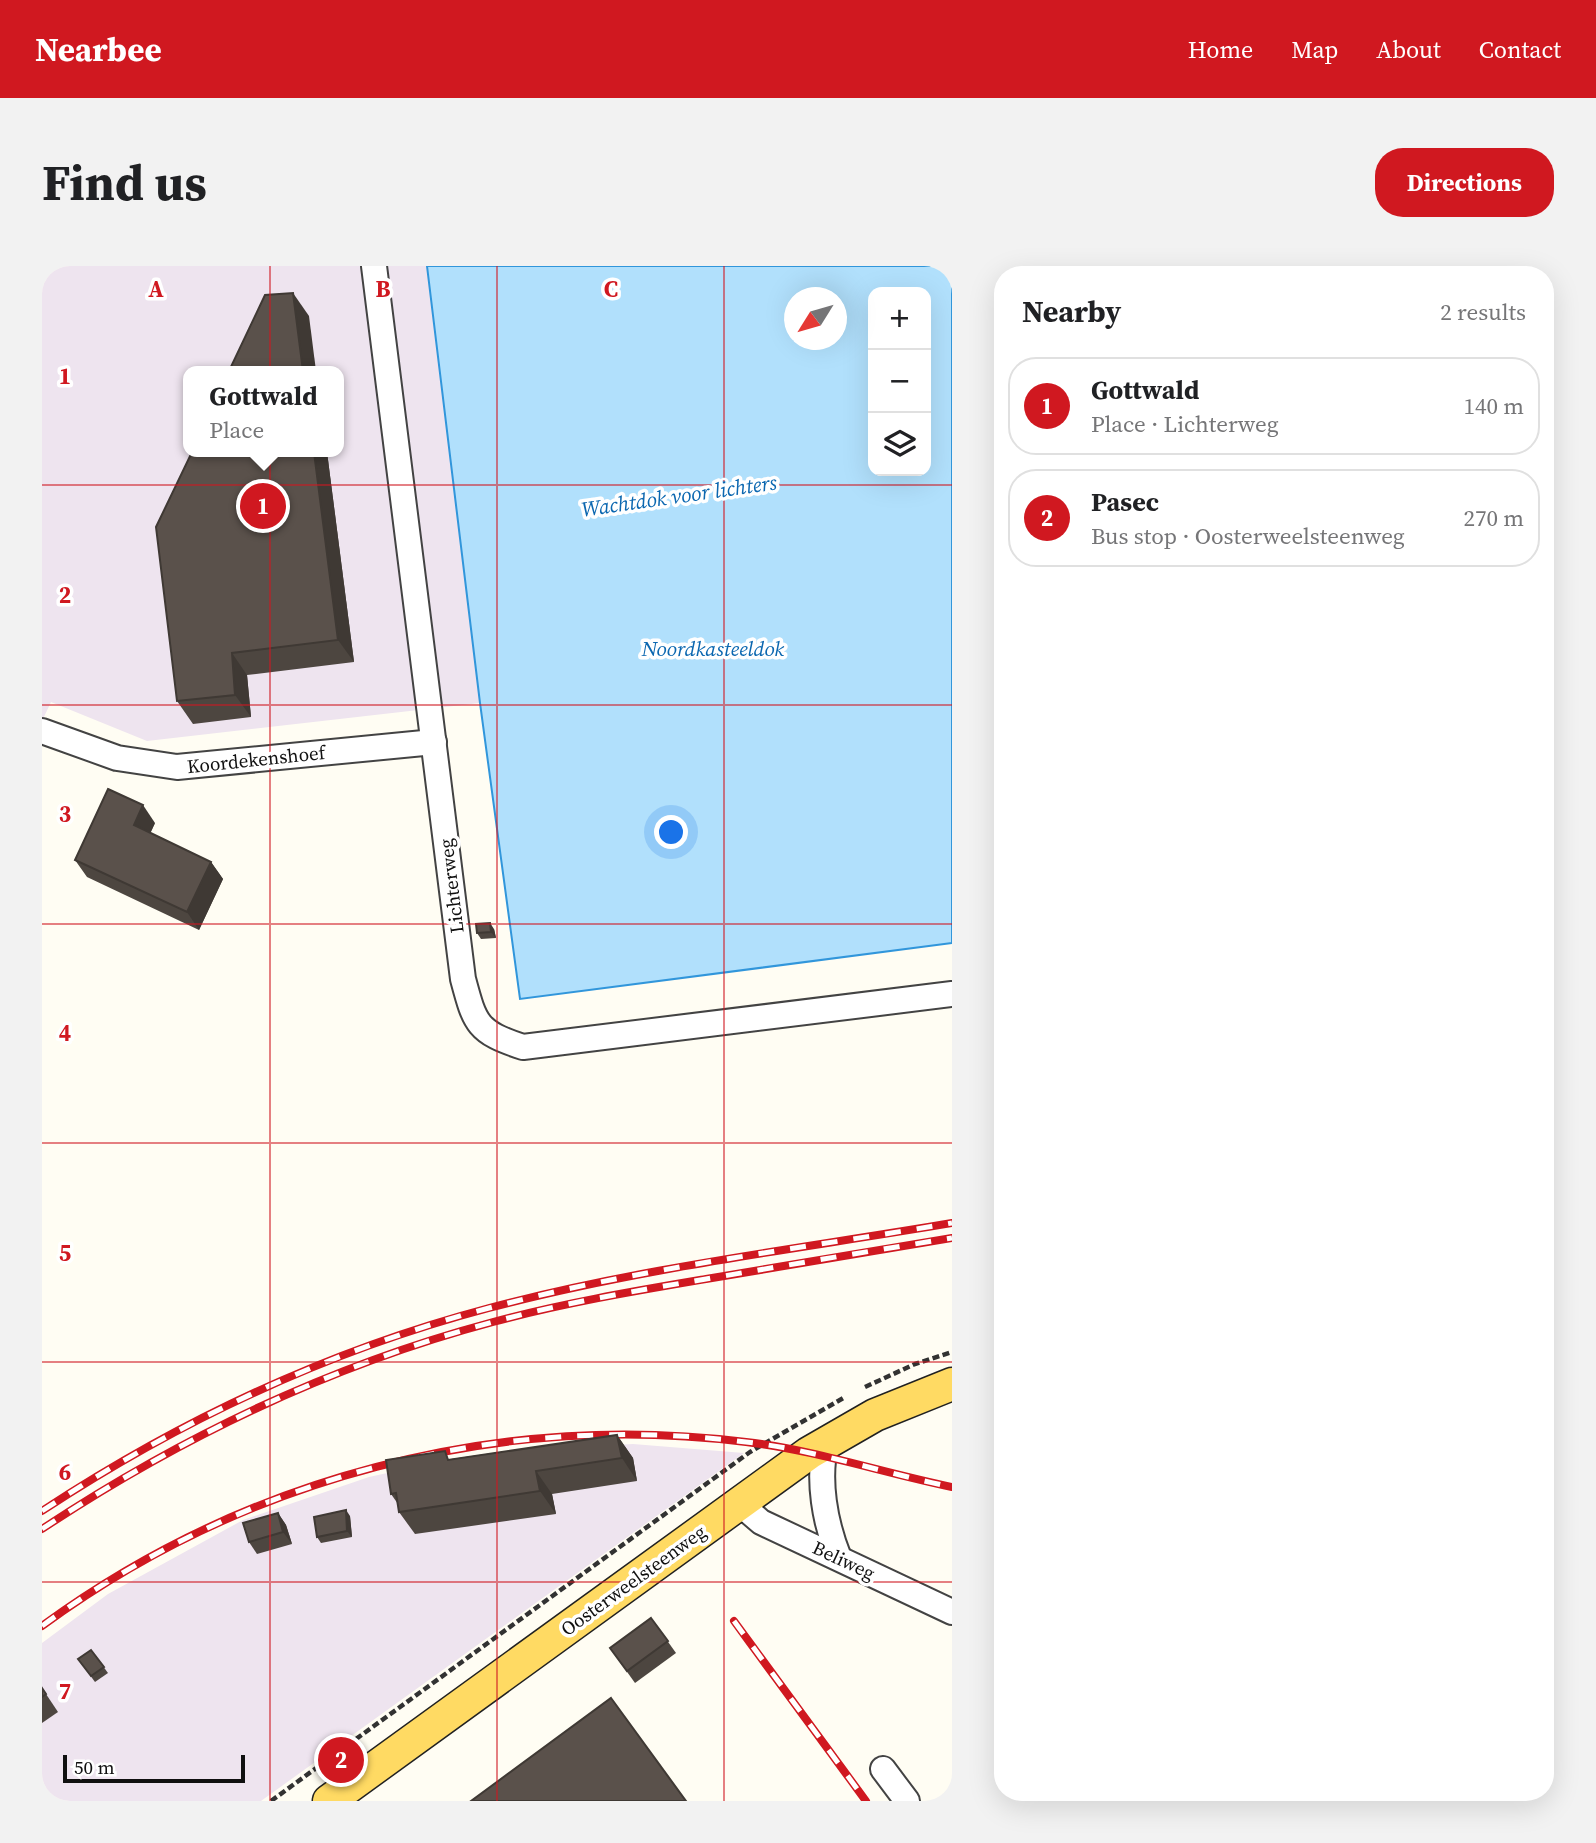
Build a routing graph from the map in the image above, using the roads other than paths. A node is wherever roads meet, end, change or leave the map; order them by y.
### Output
1 (374, 266) edge
2 (42, 731) edge
3 (434, 742) junction
4 (952, 994) edge
5 (952, 1384) edge
6 (826, 1443) junction
7 (739, 1503) junction
8 (839, 1558) junction
9 (952, 1612) edge
10 (883, 1769) dead end
11 (329, 1801) edge
12 (906, 1801) edge

1 - 3 street, Lichterweg
2 - 3 street, Koordekenshoef
3 - 4 street, Lichterweg
5 - 6 main road, Oosterweelsteenweg
6 - 7 main road, Oosterweelsteenweg
6 - 8 street
7 - 8 street, Beliweg
7 - 11 main road, Oosterweelsteenweg
8 - 9 street, Beliweg
10 - 12 street

